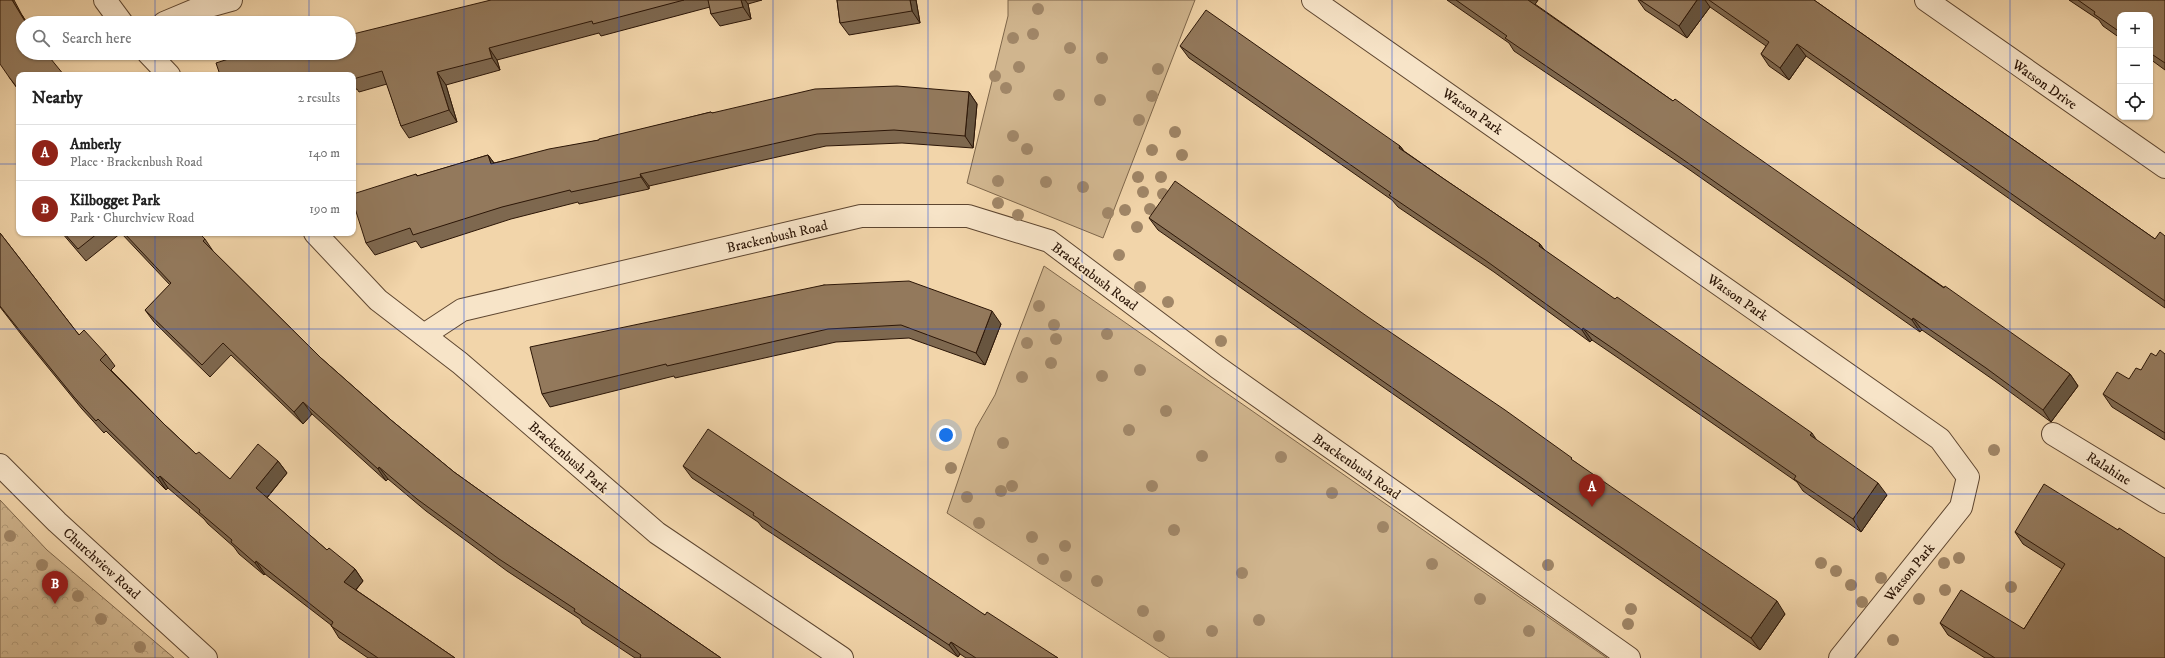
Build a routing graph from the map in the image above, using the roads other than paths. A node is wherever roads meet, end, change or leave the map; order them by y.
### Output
1 (104, 0) edge
2 (231, 0) edge
3 (1313, 0) edge
4 (1926, 0) edge
5 (117, 16) edge
6 (181, 16) edge
7 (154, 60) edge
8 (165, 72) edge
9 (2165, 167) edge
10 (318, 236) edge
11 (424, 336) junction
12 (2053, 434) dead end
13 (0, 465) edge
14 (2165, 502) edge
15 (206, 658) edge
16 (842, 658) edge
17 (1630, 658) edge
18 (1840, 658) edge

1 - 5 street
2 - 6 street
3 - 18 street, Watson Park
4 - 9 street, Watson Drive
7 - 8 street
10 - 11 street, Brackenbush Park
11 - 16 street, Brackenbush Park
11 - 17 street, Brackenbush Road
12 - 14 street, Ralahine
13 - 15 street, Churchview Road

